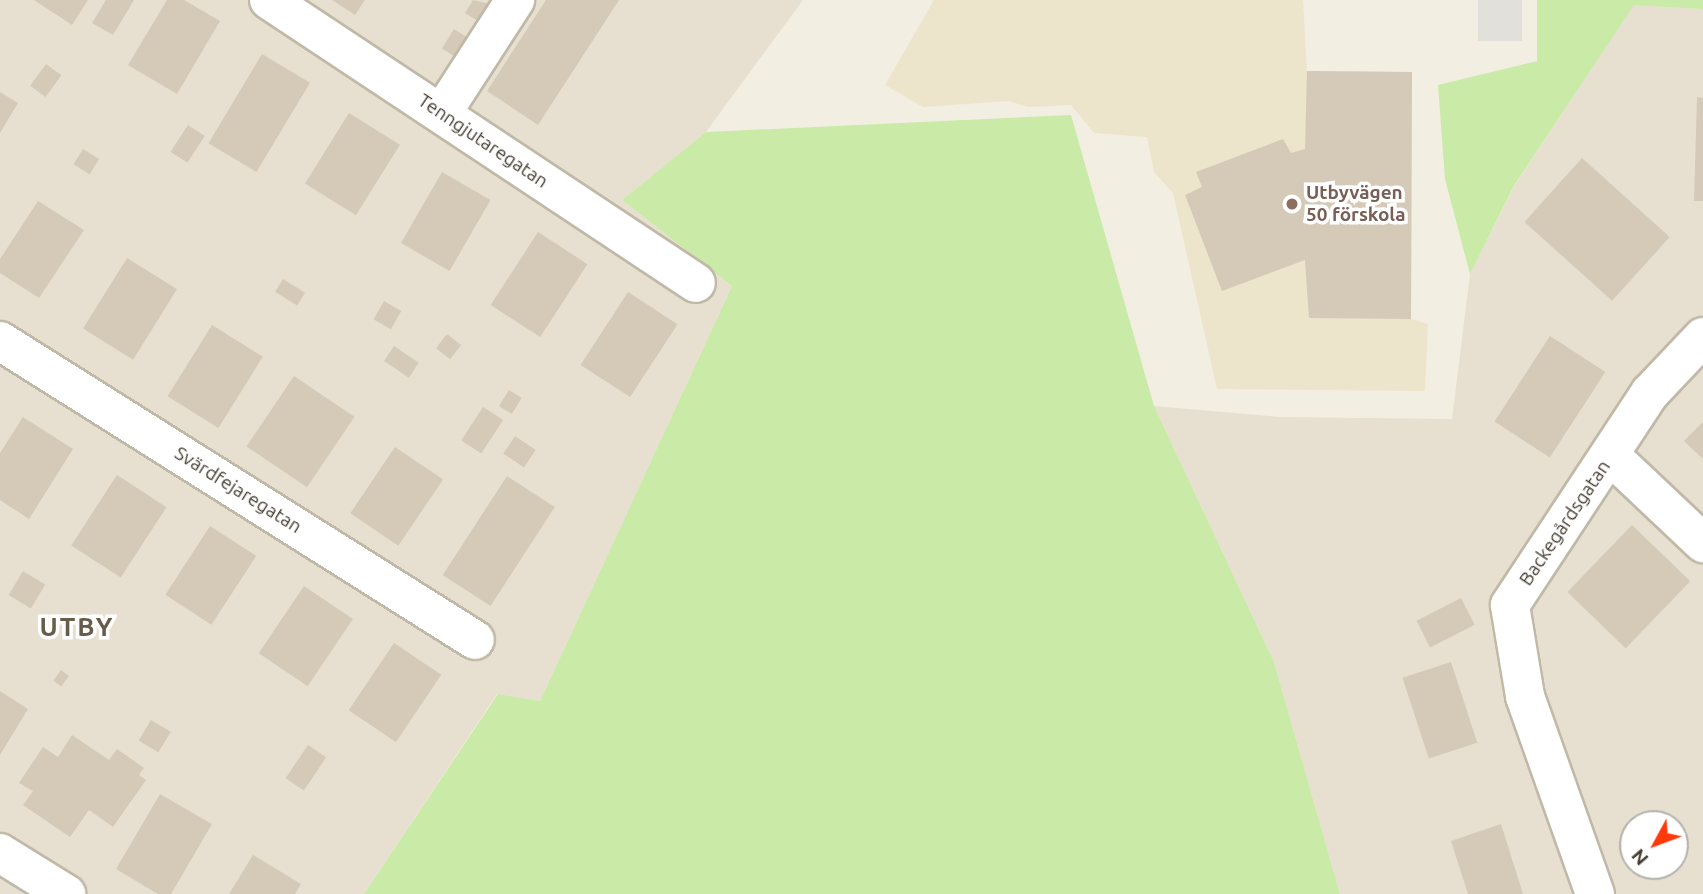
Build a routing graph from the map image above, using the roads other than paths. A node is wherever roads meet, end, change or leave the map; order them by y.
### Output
1 (269, 0) edge
2 (515, 0) edge
3 (442, 113) junction
4 (696, 283) dead end
5 (1703, 337) edge
6 (0, 341) edge
7 (1611, 456) junction
8 (1703, 544) edge
9 (475, 640) dead end
10 (0, 853) edge
11 (66, 894) edge
12 (1595, 894) edge

1 - 3 street, Tenngjutaregatan
2 - 3 street
3 - 4 street, Tenngjutaregatan
5 - 7 street, Backegårdsgatan
6 - 9 street, Svärdfejaregatan
7 - 8 street
7 - 12 street, Backegårdsgatan
10 - 11 street

